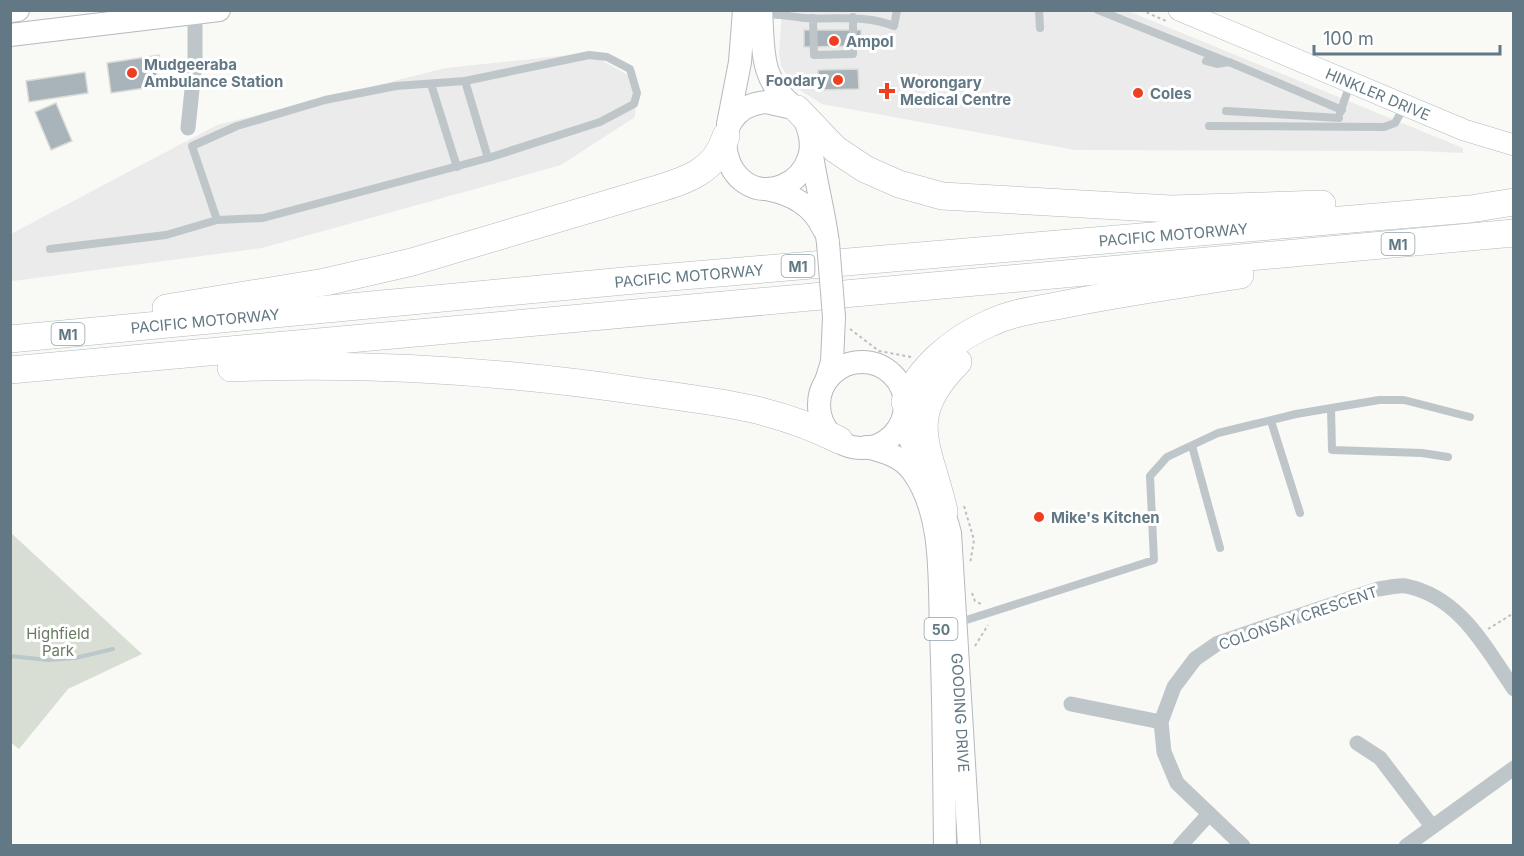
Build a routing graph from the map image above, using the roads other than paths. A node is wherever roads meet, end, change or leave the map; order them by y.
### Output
1 (18, 10) edge
2 (219, 10) edge
3 (734, 10) edge
4 (897, 10) edge
5 (1039, 10) edge
6 (1098, 10) edge
7 (1179, 10) edge
8 (10, 11) edge
9 (195, 12) edge
10 (756, 12) edge
11 (853, 17) junction
12 (813, 18) junction
13 (1040, 28) dead end
14 (10, 35) edge
15 (742, 45) junction
16 (1206, 61) dead end
17 (1229, 62) junction
18 (738, 75) junction
19 (465, 81) junction
20 (1351, 83) junction
21 (431, 84) junction
22 (1404, 106) junction
23 (796, 109) junction
24 (1226, 111) dead end
25 (1340, 114) junction
26 (1209, 126) dead end
27 (1335, 127) junction
28 (188, 128) dead end
29 (726, 134) junction
30 (811, 144) junction
31 (1514, 145) edge
32 (488, 158) junction
33 (457, 167) junction
34 (762, 188) junction
35 (1514, 202) edge
36 (1470, 209) junction
37 (217, 220) junction
38 (1514, 233) edge
39 (827, 240) junction
40 (50, 249) dead end
41 (1283, 254) junction
42 (1057, 306) junction
43 (838, 319) junction
44 (126, 328) junction
45 (10, 339) edge
46 (875, 364) junction
47 (48, 366) junction
48 (10, 370) edge
49 (824, 385) junction
50 (905, 405) junction
51 (1331, 408) junction
52 (1470, 417) dead end
53 (1271, 421) junction
54 (838, 440) junction
55 (1191, 446) junction
56 (866, 447) junction
57 (1448, 457) dead end
58 (945, 511) junction
59 (1300, 513) dead end
60 (1220, 548) dead end
61 (957, 623) junction
62 (1514, 689) edge
63 (1071, 704) dead end
64 (1161, 722) junction
65 (1357, 743) dead end
66 (1514, 768) edge
67 (1209, 814) junction
68 (1431, 825) junction
69 (945, 846) edge
70 (969, 846) edge
71 (1180, 846) edge
72 (1244, 846) edge
73 (1406, 846) edge

1 - 8 main road
2 - 9 main road
3 - 15 main road, 50
4 - 11 lane
5 - 13 lane
6 - 17 lane
7 - 20 main road, HINKLER DRIVE
9 - 14 main road
9 - 28 street
10 - 12 lane
10 - 15 main road, 50
10 - 18 main road
10 - 23 main road, 50
11 - 12 lane
11 - 12 lane
15 - 18 main road, 50
16 - 17 lane
17 - 25 lane
18 - 29 main road, 50
19 - 21 lane
19 - 32 lane
19 - 32 lane
20 - 22 main road, HINKLER DRIVE
20 - 25 lane
21 - 33 lane
21 - 37 lane
22 - 27 lane
22 - 31 main road, HINKLER DRIVE
23 - 29 main road
23 - 30 main road, 50
23 - 36 highway
24 - 25 lane
25 - 27 lane
26 - 27 lane
29 - 34 main road, 50
29 - 44 highway
30 - 34 main road
30 - 39 main road, 50
32 - 33 lane
33 - 37 lane
34 - 39 main road, 50
35 - 36 highway, PACIFIC MOTORWAY / M1
36 - 44 highway, PACIFIC MOTORWAY / M1
37 - 40 lane
38 - 41 highway, PACIFIC MOTORWAY / M1
39 - 43 main road, 50, bridge
41 - 42 highway
41 - 47 highway, PACIFIC MOTORWAY / M1
42 - 50 highway
42 - 58 highway
43 - 46 main road, 50
43 - 49 main road, 50
44 - 45 highway, PACIFIC MOTORWAY / M1
46 - 49 main road
46 - 50 main road, 50
47 - 48 highway, PACIFIC MOTORWAY / M1
47 - 54 highway
49 - 54 main road, 50
50 - 56 main road
50 - 58 main road, GOODING DRIVE / 50
51 - 52 lane
51 - 53 lane
51 - 57 lane
53 - 55 lane
53 - 59 lane
54 - 56 main road, 50
55 - 60 lane
55 - 61 lane
56 - 69 main road, GOODING DRIVE / 50
58 - 61 main road, GOODING DRIVE / 50
61 - 70 main road, GOODING DRIVE / 50
62 - 64 street, COLONSAY CRESCENT
63 - 64 street
64 - 67 street, COLONSAY CRESCENT
65 - 68 street
66 - 68 street
67 - 71 street
67 - 72 street, COLONSAY CRESCENT
68 - 73 street

